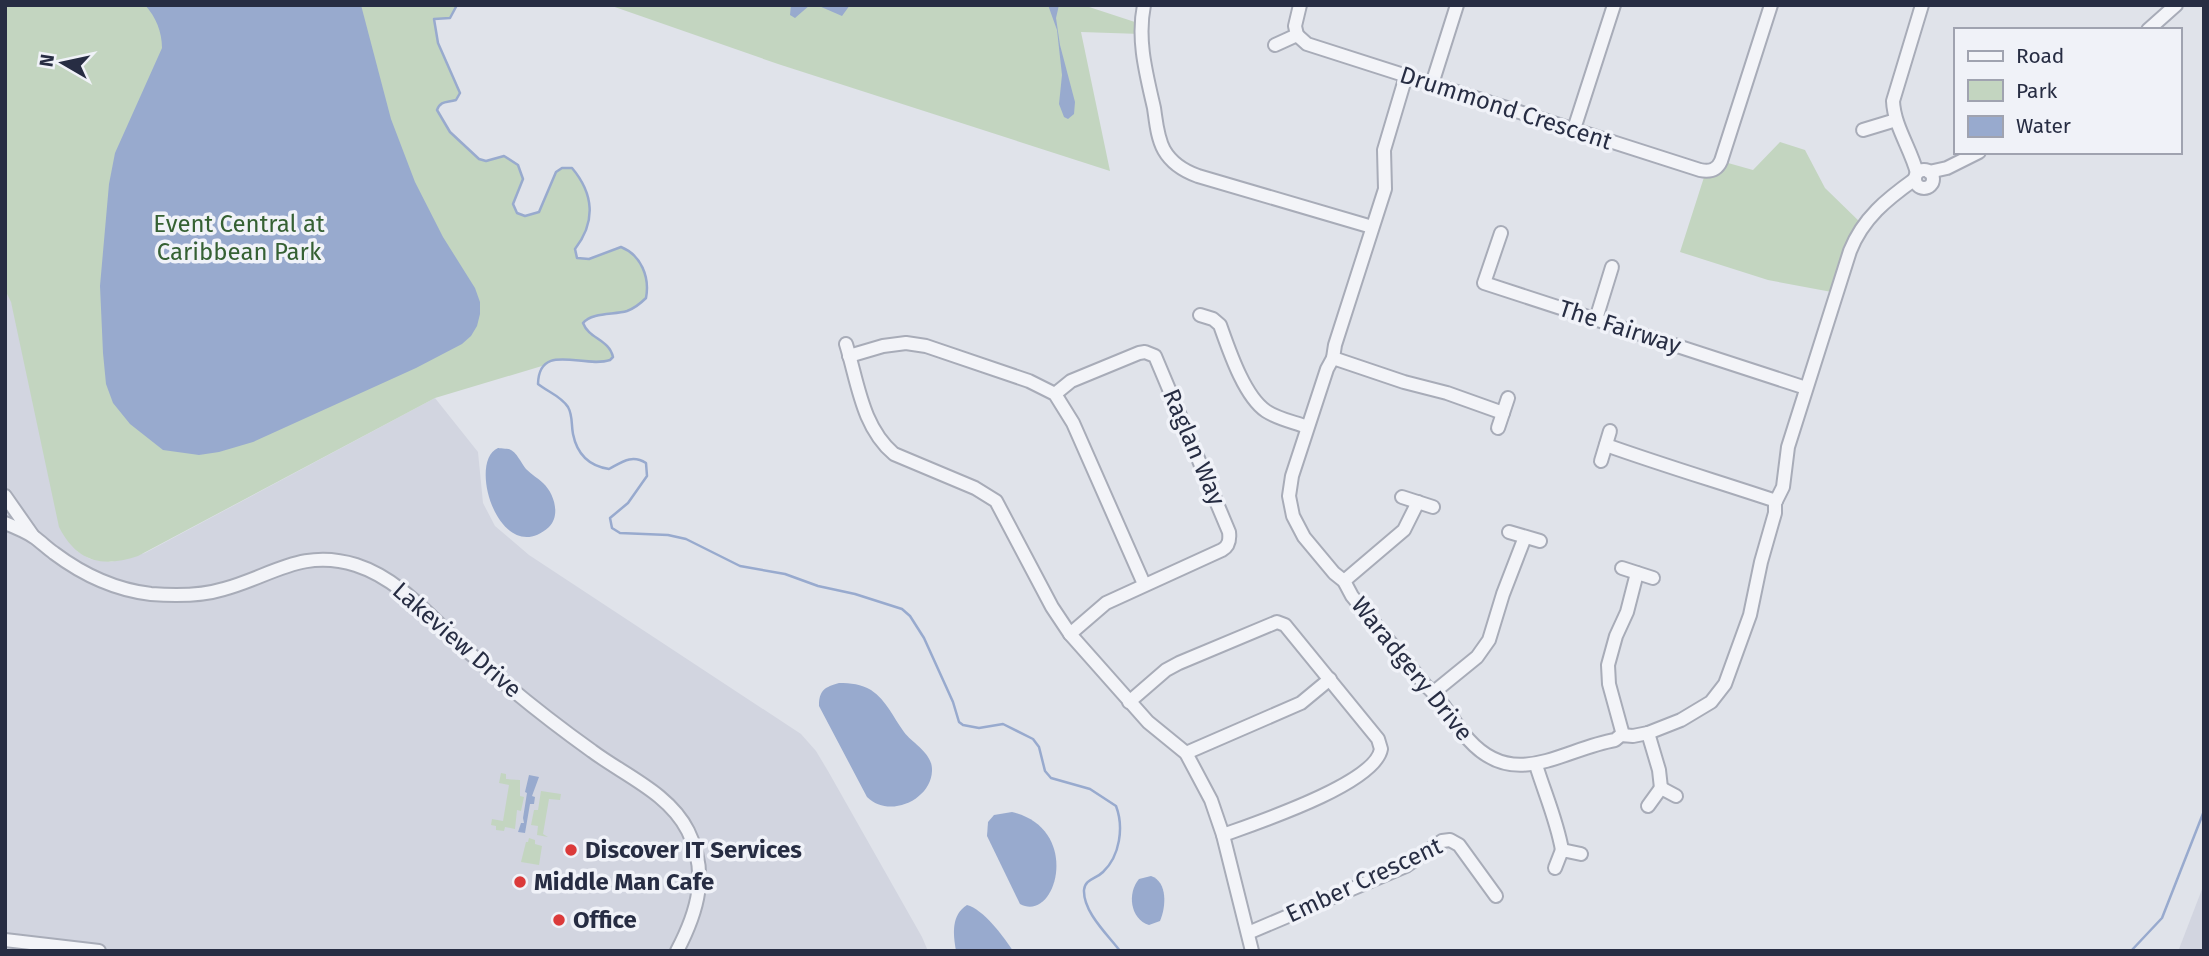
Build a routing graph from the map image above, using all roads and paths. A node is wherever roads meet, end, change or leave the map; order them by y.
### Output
1 (1144, 5) edge
2 (1300, 5) edge
3 (1457, 5) edge
4 (1614, 5) edge
5 (1771, 5) edge
6 (1922, 5) edge
7 (2176, 5) edge
8 (2150, 28) edge
9 (1297, 35) junction
10 (1275, 45) dead end
11 (1406, 76) junction
12 (1432, 84) junction
13 (1896, 120) junction
14 (1574, 129) junction
15 (1863, 130) dead end
16 (1975, 154) edge
17 (1923, 177) junction
18 (1372, 227) junction
19 (1501, 233) dead end
20 (1612, 267) dead end
21 (1200, 315) dead end
22 (1595, 319) junction
23 (1333, 358) junction
24 (1806, 388) junction
25 (1055, 394) junction
26 (1508, 398) dead end
27 (1503, 413) junction
28 (1307, 427) junction
29 (1499, 428) dead end
30 (1611, 431) dead end
31 (1606, 445) junction
32 (1601, 461) dead end
33 (5, 496) edge
34 (1402, 497) dead end
35 (1776, 501) junction
36 (1418, 502) junction
37 (1433, 507) dead end
38 (5, 523) edge
39 (1508, 532) dead end
40 (34, 537) junction
41 (1525, 537) junction
42 (1540, 541) dead end
43 (1622, 568) dead end
44 (1637, 573) junction
45 (1653, 578) dead end
46 (1344, 581) junction
47 (1144, 584) junction
48 (1070, 634) junction
49 (1330, 679) junction
50 (1434, 692) junction
51 (1129, 702) junction
52 (1648, 733) junction
53 (1623, 735) junction
54 (1186, 753) junction
55 (1536, 765) junction
56 (1661, 788) junction
57 (1676, 796) dead end
58 (1648, 806) dead end
59 (1223, 835) junction
60 (1562, 850) junction
61 (1581, 854) dead end
62 (1555, 868) dead end
63 (1496, 897) dead end
64 (1248, 933) junction
65 (5, 940) edge
66 (99, 951) edge
67 (677, 951) edge
68 (1252, 951) edge

1 - 18 street
2 - 9 street
3 - 12 street
4 - 14 street
5 - 14 street, Drummond Crescent
6 - 13 street
7 - 8 street
9 - 10 street
9 - 11 street, Drummond Crescent
11 - 12 street, Drummond Crescent
11 - 18 street, Waradgery Drive
12 - 14 street, Drummond Crescent
13 - 15 street
13 - 17 street
16 - 17 street, Waradgery Drive
17 - 24 street, Waradgery Drive
18 - 23 street, Waradgery Drive
19 - 22 street, The Fairway
20 - 22 street
21 - 28 street
22 - 24 street, The Fairway
23 - 27 street
23 - 28 street, Waradgery Drive
24 - 35 street, Waradgery Drive
25 - 47 street
25 - 47 street, Raglan Way
25 - 48 street
26 - 27 street
27 - 29 street
28 - 46 street, Waradgery Drive
30 - 31 street
31 - 32 street
31 - 35 street
33 - 40 street, Lakeview Drive
34 - 36 street
35 - 52 street, Waradgery Drive
36 - 37 street
36 - 46 street
38 - 40 street, Lakeview Drive
39 - 41 street
40 - 67 street, Lakeview Drive
41 - 42 street
41 - 50 street
43 - 44 street
44 - 45 street
44 - 53 street
46 - 50 street, Waradgery Drive
47 - 48 street
48 - 51 street
49 - 51 street
49 - 54 street
49 - 59 street
50 - 55 street, Waradgery Drive
51 - 54 street
52 - 53 street, Waradgery Drive
52 - 56 street
53 - 55 street, Waradgery Drive
54 - 59 street
55 - 60 street
56 - 57 street
56 - 58 street
59 - 64 street
60 - 61 street
60 - 62 street
63 - 64 street, Ember Crescent
64 - 68 street
65 - 66 street

